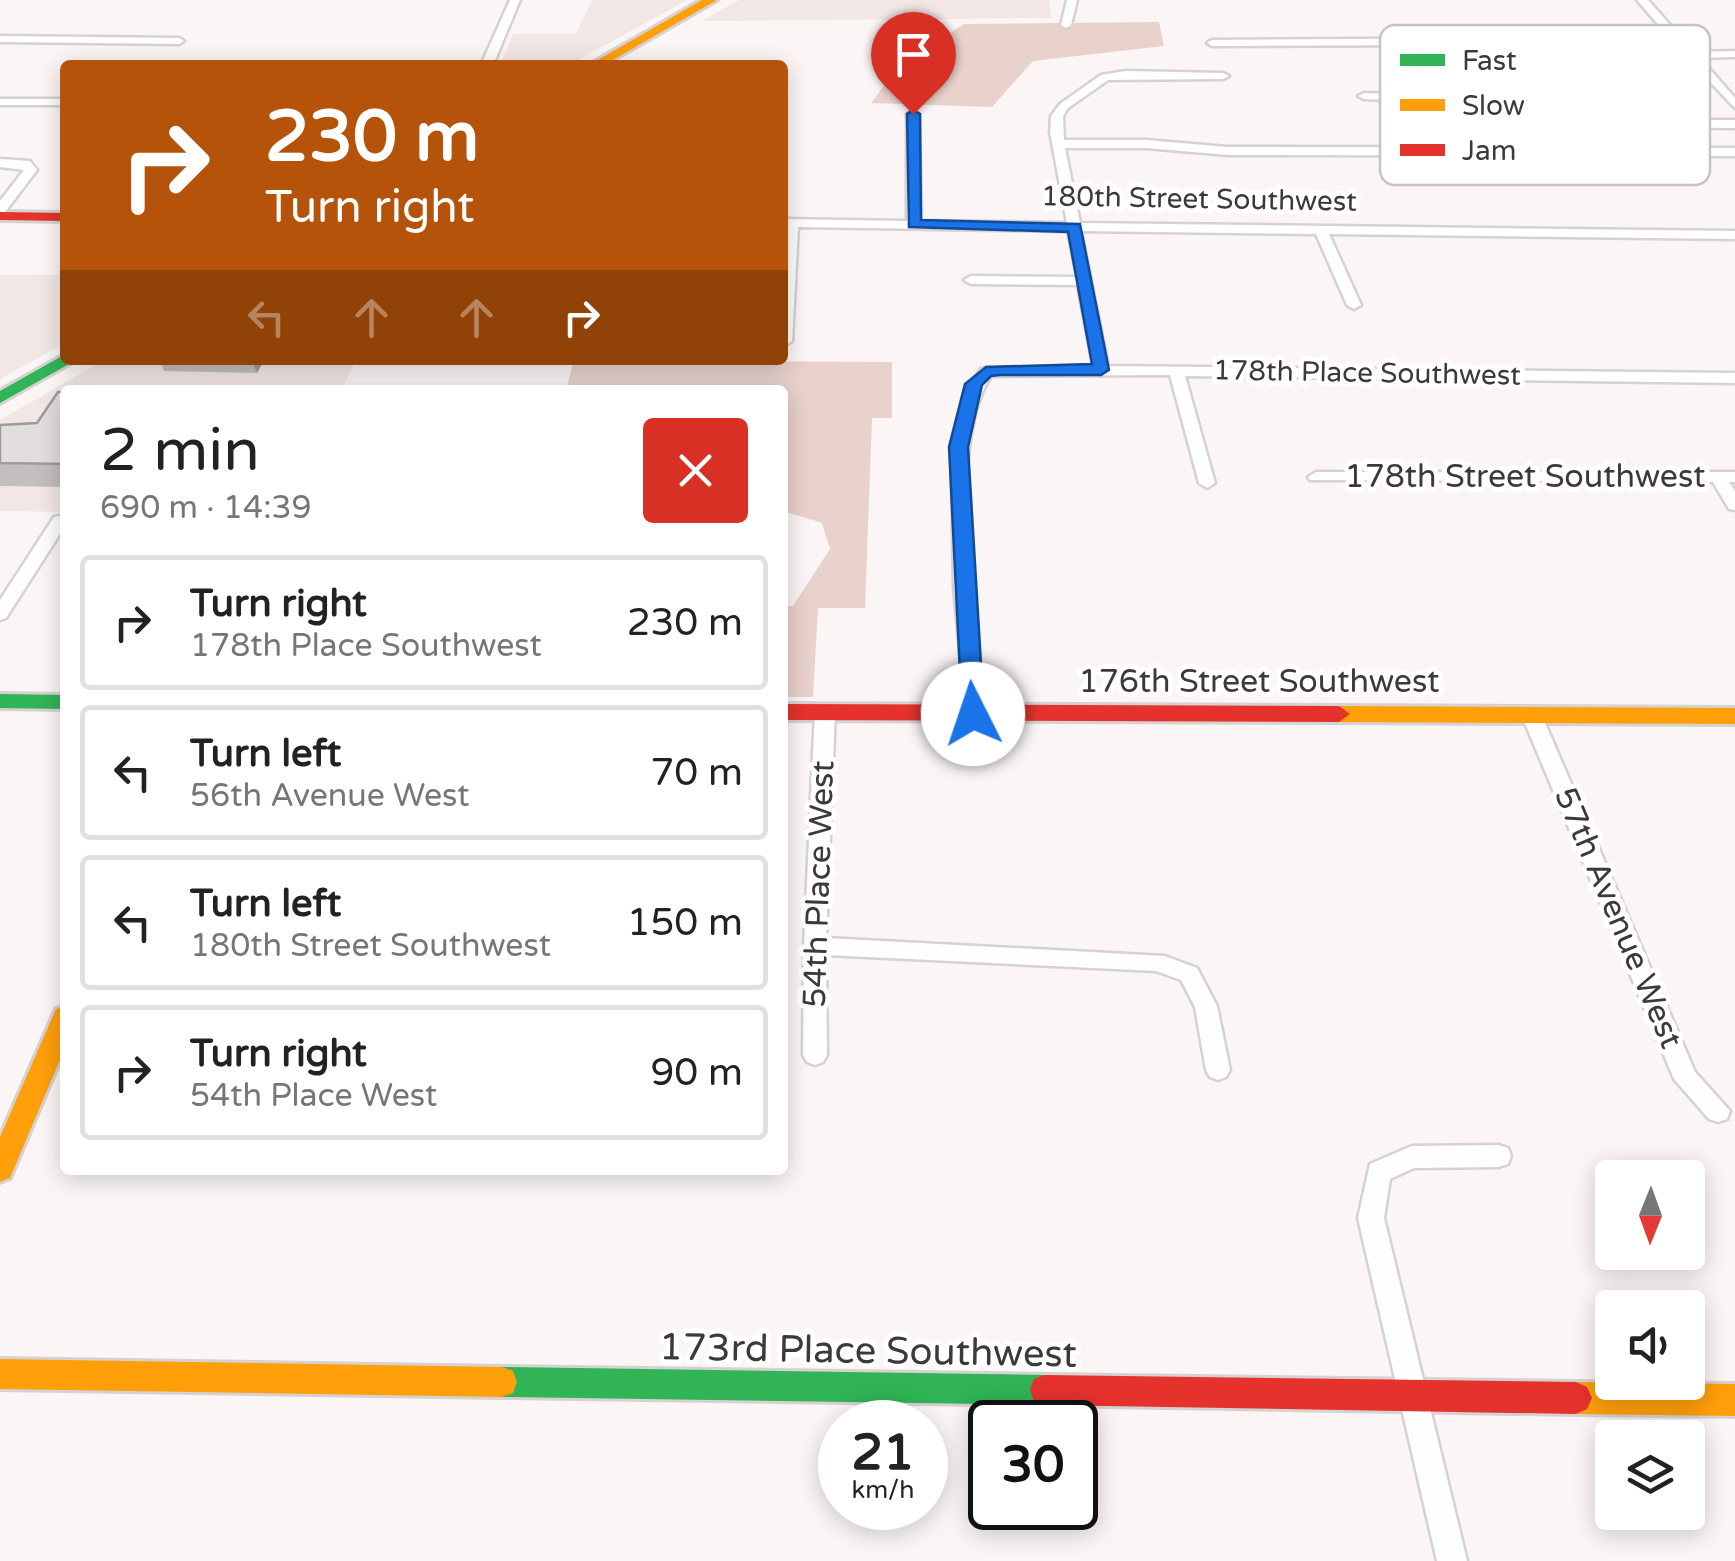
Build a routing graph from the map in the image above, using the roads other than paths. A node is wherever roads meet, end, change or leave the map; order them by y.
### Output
1 (515, 0) edge
2 (711, 0) edge
3 (1072, 0) edge
4 (1642, 0) edge
5 (1066, 25) dead end
6 (1664, 25) edge
7 (0, 40) edge
8 (178, 41) dead end
9 (1380, 42) edge
10 (1212, 43) dead end
11 (489, 60) edge
12 (603, 60) edge
13 (1223, 76) dead end
14 (1710, 77) edge
15 (1364, 96) dead end
16 (1380, 97) edge
17 (0, 102) edge
18 (60, 102) edge
19 (1735, 105) edge
20 (913, 114) dead end
21 (1058, 144) junction
22 (1380, 151) edge
23 (1710, 152) edge
24 (1735, 152) edge
25 (0, 164) edge
26 (0, 212) edge
27 (60, 217) edge
28 (788, 223) edge
29 (914, 224) junction
30 (1074, 228) junction
31 (1321, 231) junction
32 (1735, 235) edge
33 (971, 280) dead end
34 (1082, 281) junction
35 (1354, 306) dead end
36 (60, 364) edge
37 (1101, 370) junction
38 (1176, 371) junction
39 (1735, 378) edge
40 (0, 398) edge
41 (1726, 477) edge
42 (1316, 478) dead end
43 (1207, 483) dead end
44 (1735, 504) edge
45 (60, 521) dead end
46 (0, 614) edge
47 (0, 701) edge
48 (60, 702) edge
49 (788, 712) edge
50 (825, 712) junction
51 (973, 714) junction
52 (1532, 716) junction
53 (1735, 716) edge
54 (815, 946) junction
55 (60, 1030) edge
56 (815, 1055) dead end
57 (1218, 1070) dead end
58 (1718, 1111) dead end
59 (1499, 1156) dead end
60 (0, 1169) edge
61 (0, 1374) edge
62 (1413, 1394) junction
63 (1735, 1400) edge
64 (1452, 1561) edge

1 - 11 street
2 - 12 main road
3 - 5 street
4 - 6 street
7 - 8 street
9 - 10 street
13 - 21 street
14 - 19 street
15 - 16 street
17 - 18 street
20 - 29 street
21 - 22 street
21 - 30 street
23 - 24 street
25 - 26 street
26 - 27 main road
28 - 29 street, 180th Street Southwest
29 - 30 street, 180th Street Southwest
30 - 31 street, 180th Street Southwest
30 - 34 street
31 - 32 street, 180th Street Southwest
31 - 35 street
33 - 34 street
34 - 37 street
36 - 40 main road
37 - 38 street, 178th Place Southwest
37 - 51 street, 178th Place Southwest
38 - 39 street, 178th Place Southwest
38 - 43 street
41 - 42 street, 178th Street Southwest
41 - 44 street
45 - 46 street
47 - 48 main road
49 - 50 main road, 176th Street Southwest
50 - 51 main road, 176th Street Southwest
50 - 54 street, 54th Place West
51 - 52 main road, 176th Street Southwest
52 - 53 main road, 176th Street Southwest
52 - 58 street, 57th Avenue West
54 - 56 street, 54th Place West
54 - 57 street
55 - 60 main road
59 - 62 street
61 - 62 main road, 173rd Place Southwest
62 - 63 main road, 173rd Place Southwest
62 - 64 street

